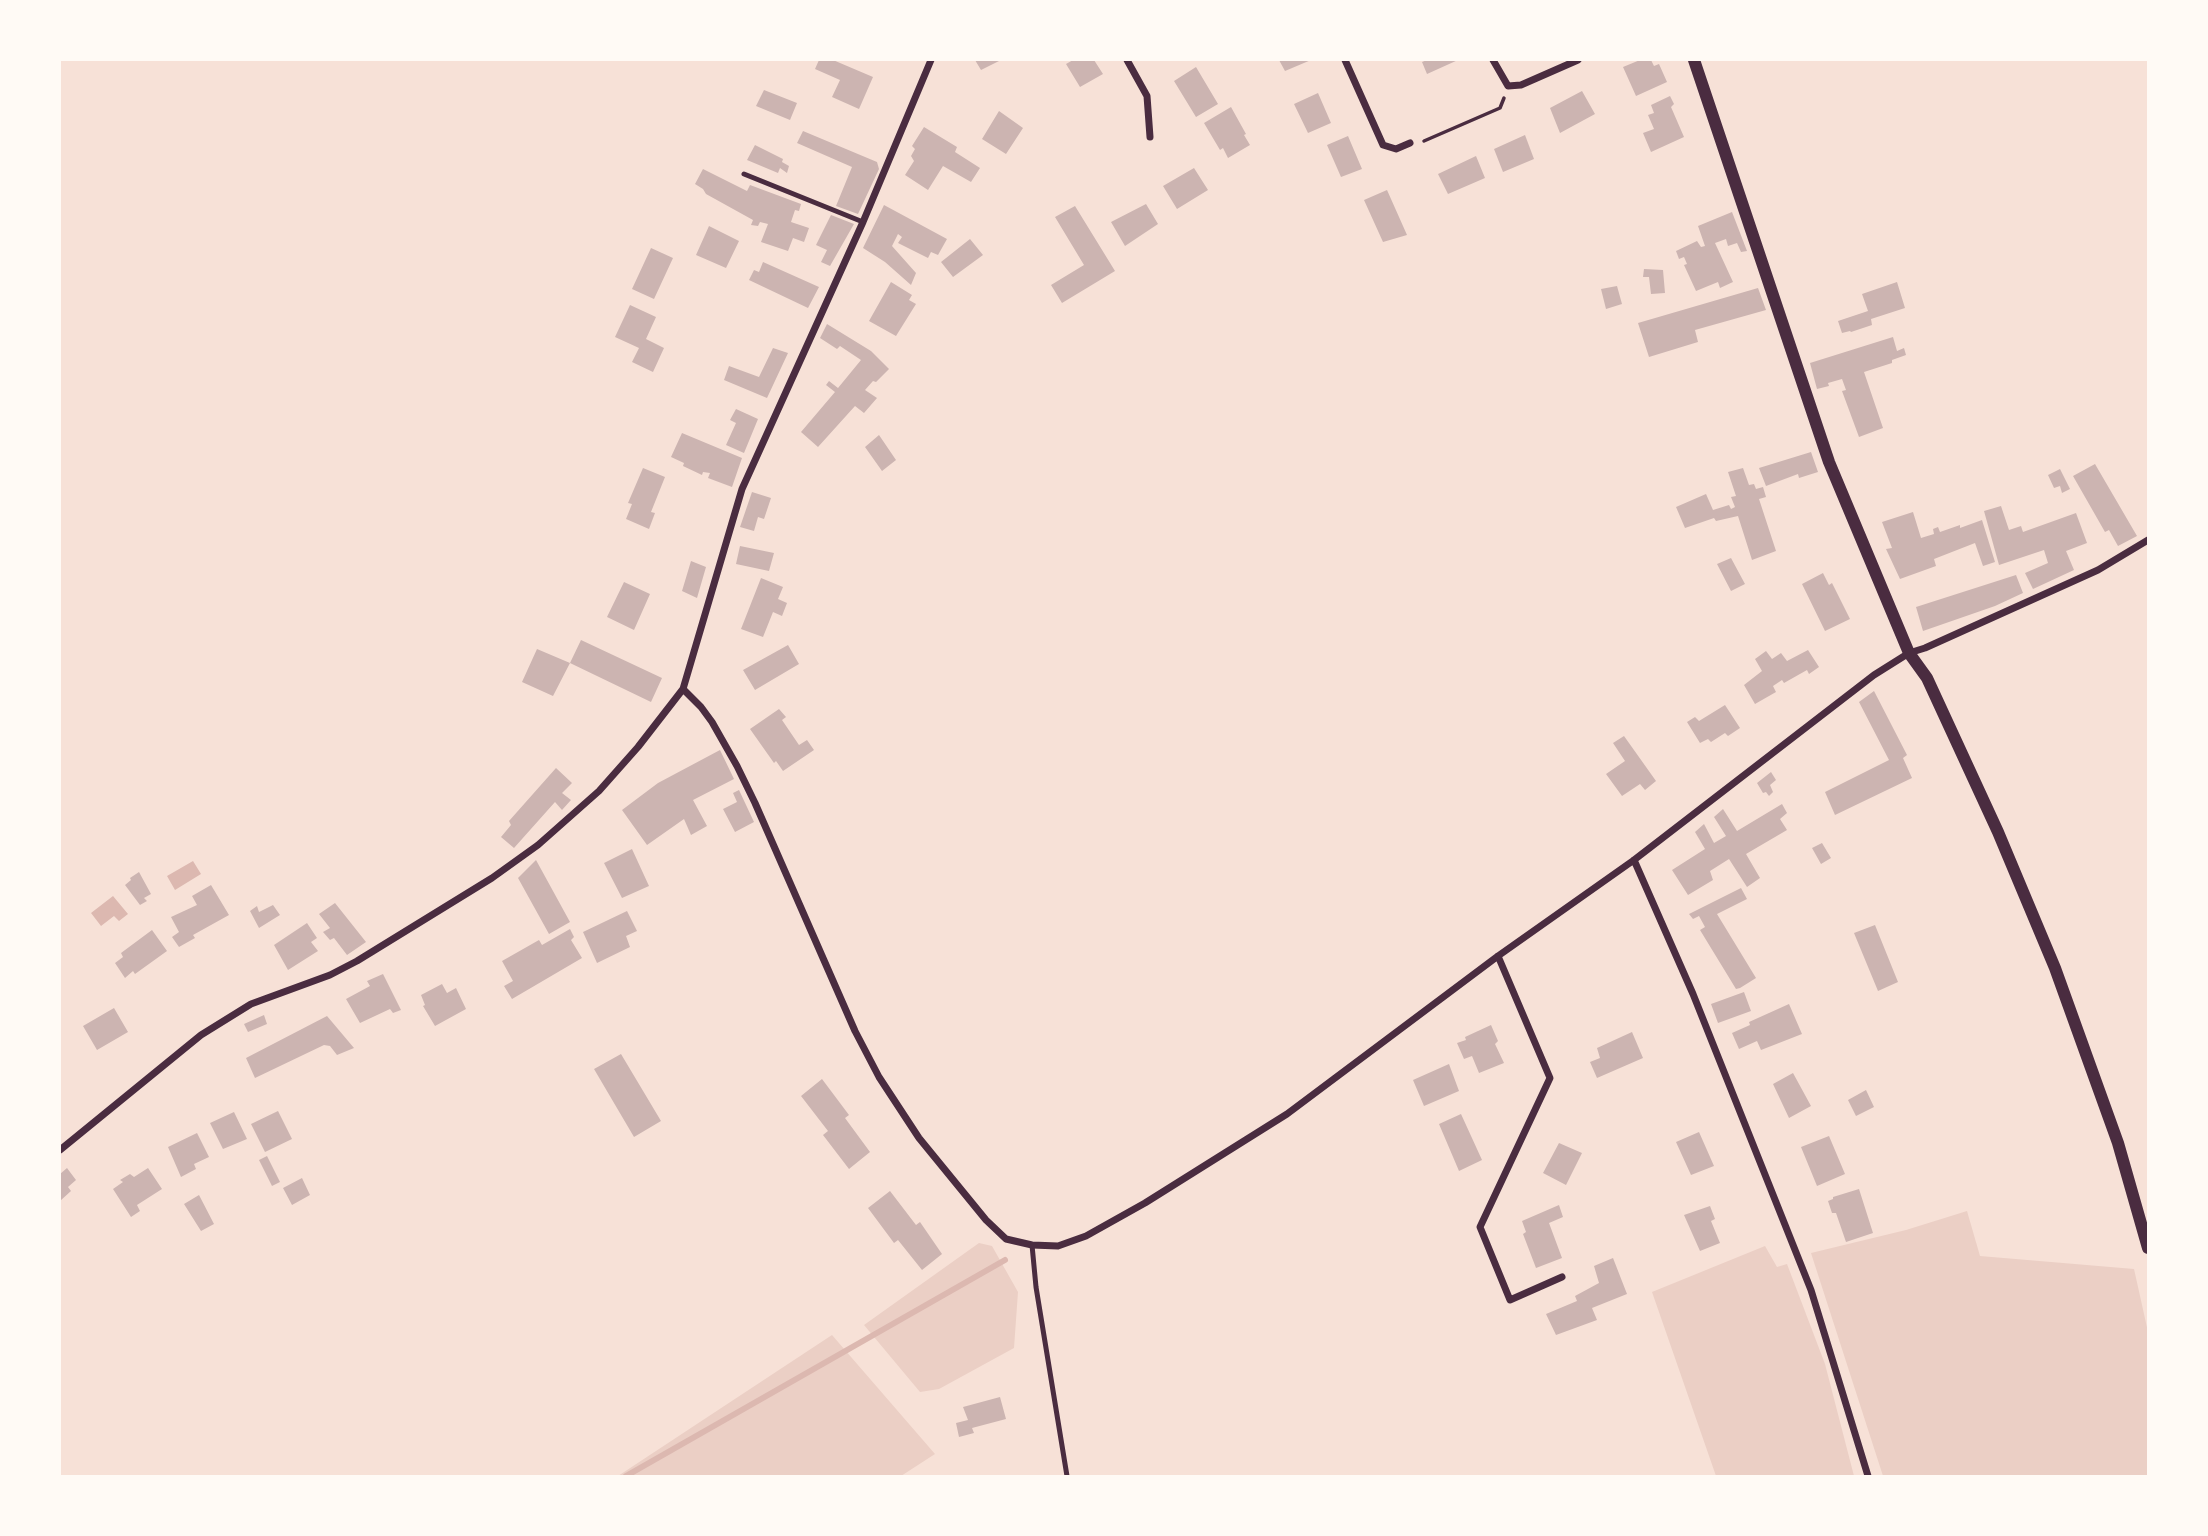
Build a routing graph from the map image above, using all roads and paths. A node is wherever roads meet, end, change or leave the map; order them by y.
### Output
1 (931, 60) edge
2 (1127, 60) edge
3 (1345, 60) edge
4 (1493, 60) edge
5 (1578, 60) edge
6 (1694, 60) edge
7 (1508, 86) junction
8 (1150, 137) dead end
9 (1410, 143) joint
10 (744, 174) dead end
11 (863, 222) junction
12 (2148, 540) edge
13 (1909, 653) junction
14 (683, 689) junction
15 (1634, 860) junction
16 (1498, 956) junction
17 (60, 1150) edge
18 (1032, 1245) junction
19 (2148, 1248) edge
20 (1562, 1277) dead end
21 (1067, 1476) edge
22 (1868, 1476) edge

1 - 11 street
2 - 8 street
3 - 9 street
4 - 7 street
5 - 7 street
6 - 13 street
7 - 9 path
10 - 11 lane
11 - 14 street
12 - 13 street
13 - 15 street
13 - 19 street
14 - 17 street
14 - 18 street
15 - 16 street
15 - 22 street
16 - 18 street
16 - 20 street
18 - 21 lane

